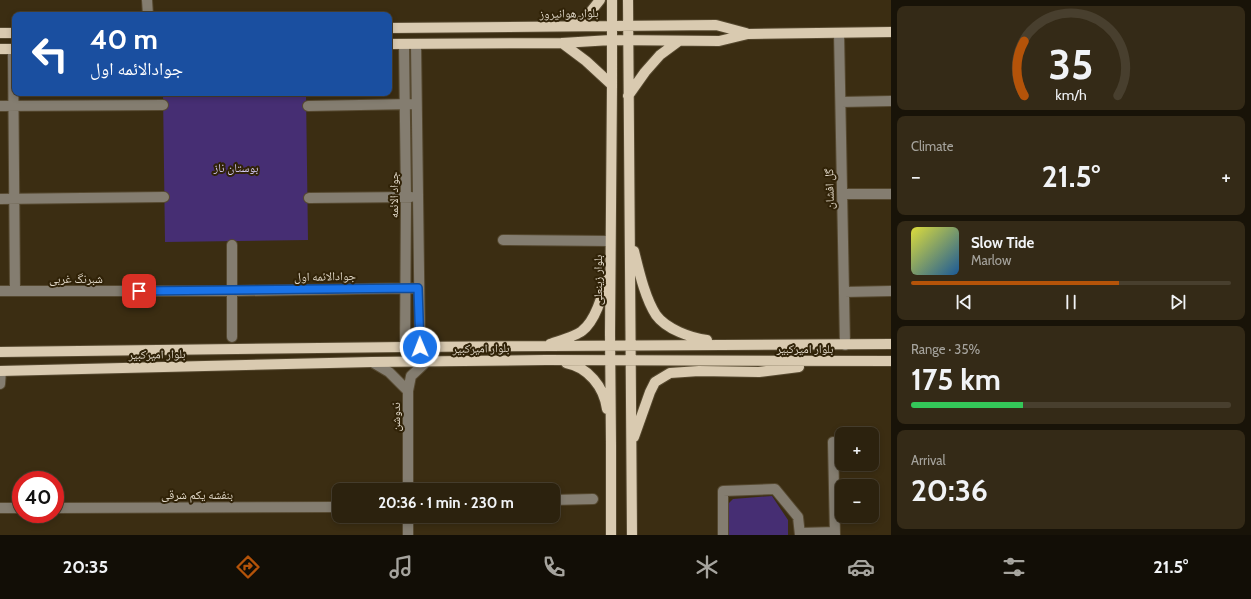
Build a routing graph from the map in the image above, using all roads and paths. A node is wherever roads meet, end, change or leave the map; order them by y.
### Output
1 (147, 0) edge
2 (600, 0) edge
3 (612, 0) edge
4 (628, 0) edge
5 (148, 12) edge
6 (611, 25) junction
7 (628, 25) junction
8 (566, 26) junction
9 (392, 28) edge
10 (891, 32) edge
11 (0, 33) edge
12 (12, 33) edge
13 (839, 33) junction
14 (748, 34) junction
15 (611, 40) junction
16 (628, 40) junction
17 (679, 41) junction
18 (562, 43) junction
19 (392, 44) edge
20 (404, 44) junction
21 (416, 44) junction
22 (0, 49) edge
23 (12, 49) edge
24 (612, 85) junction
25 (14, 96) edge
26 (628, 96) junction
27 (891, 101) edge
28 (841, 102) junction
29 (405, 104) junction
30 (416, 104) junction
31 (164, 105) dead end
32 (0, 106) edge
33 (14, 106) junction
34 (308, 106) dead end
35 (842, 194) junction
36 (891, 194) edge
37 (164, 197) dead end
38 (417, 197) junction
39 (309, 198) dead end
40 (406, 198) junction
41 (0, 199) edge
42 (14, 199) junction
43 (610, 230) junction
44 (630, 238) junction
45 (503, 240) dead end
46 (609, 241) junction
47 (232, 245) dead end
48 (405, 288) junction
49 (418, 288) junction
50 (232, 290) junction
51 (0, 291) edge
52 (15, 291) junction
53 (891, 291) edge
54 (844, 292) junction
55 (232, 337) dead end
56 (891, 344) edge
57 (747, 345) junction
58 (845, 345) junction
59 (545, 346) junction
60 (610, 346) junction
61 (630, 346) junction
62 (405, 347) junction
63 (420, 347) junction
64 (0, 352) edge
65 (546, 360) junction
66 (610, 361) junction
67 (630, 361) junction
68 (844, 361) junction
69 (891, 361) edge
70 (372, 362) junction
71 (426, 362) junction
72 (0, 371) edge
73 (0, 384) edge
74 (408, 392) junction
75 (833, 442) dead end
76 (612, 444) junction
77 (631, 447) junction
78 (408, 483) edge
79 (593, 499) dead end
80 (560, 500) edge
81 (332, 507) edge
82 (0, 508) edge
83 (12, 508) edge
84 (64, 508) edge
85 (408, 523) edge
86 (800, 534) edge
87 (835, 534) edge
88 (408, 535) edge
89 (611, 535) edge
90 (632, 535) edge
91 (723, 535) edge

1 - 5 street
2 - 8 main road
3 - 6 main road, بلوار زینعلی
4 - 7 main road
6 - 7 main road, بلوار هوانیروز
6 - 8 main road, بلوار هوانیروز
6 - 15 main road, بلوار زینعلی
7 - 14 main road, بلوار هوانیروز
7 - 16 main road
8 - 9 main road, بلوار هوانیروز
10 - 13 main road, بلوار هوانیروز
11 - 12 main road
13 - 14 main road, بلوار هوانیروز
13 - 28 street, گل افشان
14 - 17 main road, بلوار هوانیروز
15 - 16 main road, بلوار هوانیروز
15 - 18 main road, بلوار هوانیروز
15 - 24 main road, بلوار زینعلی
16 - 17 main road, بلوار هوانیروز
16 - 26 main road
17 - 26 main road
18 - 21 main road, بلوار هوانیروز
18 - 24 main road
19 - 20 main road, بلوار هوانیروز
20 - 21 main road, بلوار هوانیروز
20 - 29 street, جواد الائمه
21 - 30 street, جواد الائمه
22 - 23 main road
24 - 43 main road, بلوار زینعلی
25 - 33 street
26 - 44 main road
27 - 28 street
28 - 35 street, گل افشان
29 - 30 street
29 - 34 street
29 - 40 street, جواد الائمه
30 - 38 street, جواد الائمه
31 - 33 street
32 - 33 street
33 - 42 street
35 - 36 street
35 - 54 street, گل افشان
37 - 42 street
38 - 40 street
38 - 49 street, جواد الائمه
39 - 40 street
40 - 48 street, جواد الائمه
41 - 42 street
42 - 52 street
43 - 46 main road
43 - 60 main road, بلوار زینعلی
44 - 57 main road
44 - 61 main road
45 - 46 street
46 - 59 main road
47 - 50 street
48 - 49 street, جوادالائمه اول
48 - 50 street, جوادالائمه اول
48 - 62 street, جواد الائمه
49 - 63 street, جواد الائمه
50 - 52 street, شبرنگ غربی
50 - 55 street
51 - 52 street, شبرنگ غربی
53 - 54 street
54 - 58 street, گل افشان
56 - 58 main road, بلوار امیرکبیر
57 - 58 main road, بلوار امیرکبیر
57 - 61 main road, بلوار امیرکبیر
59 - 60 main road, بلوار امیرکبیر
59 - 63 main road, بلوار امیرکبیر
60 - 61 main road, بلوار امیرکبیر
60 - 66 main road, بلوار زینعلی
61 - 67 main road
62 - 63 main road, بلوار امیرکبیر
62 - 64 main road, بلوار امیرکبیر
65 - 66 main road, بلوار امیرکبیر
65 - 71 main road, بلوار امیرکبیر
65 - 76 main road
66 - 67 main road, بلوار امیرکبیر
66 - 76 main road, بلوار زینعلی
67 - 68 main road, بلوار امیرکبیر
67 - 77 main road
68 - 69 main road, بلوار امیرکبیر
68 - 77 main road
70 - 71 main road, بلوار امیرکبیر
70 - 72 main road, بلوار امیرکبیر
70 - 74 street, ندوشن
71 - 74 street
72 - 73 street
74 - 78 street, ندوشن
75 - 87 street
76 - 89 main road, بلوار زینعلی
77 - 90 main road
79 - 80 street
81 - 84 street, بنفشه یکم شرقی
82 - 83 street
85 - 88 street
86 - 87 street
86 - 91 street

